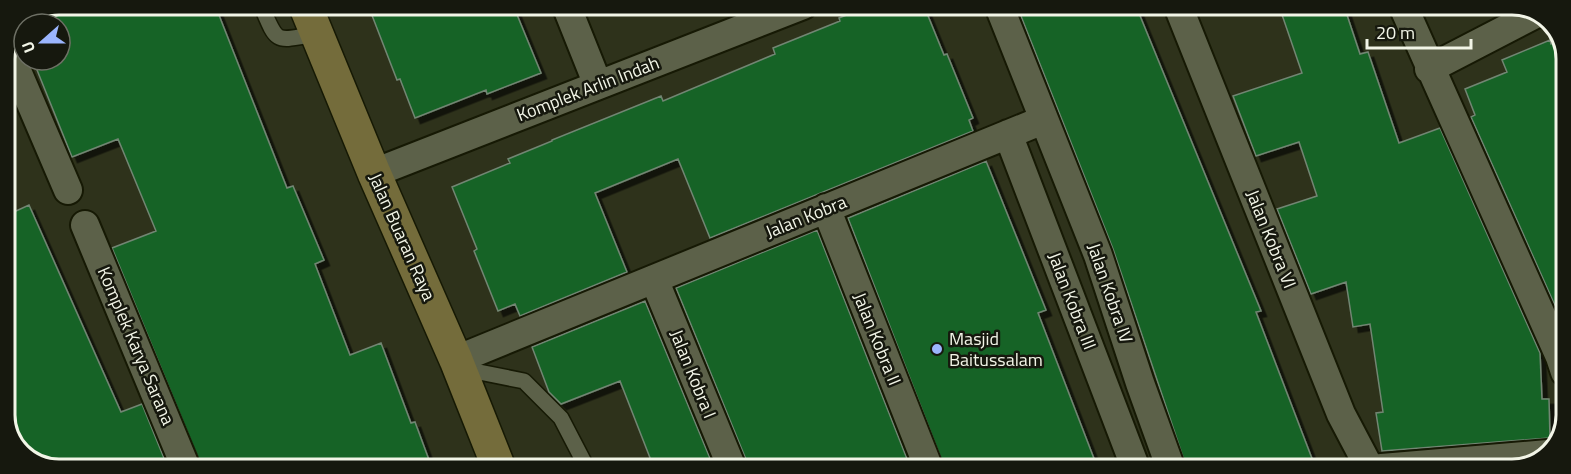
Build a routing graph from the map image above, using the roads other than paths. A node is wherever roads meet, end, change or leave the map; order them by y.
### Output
1 (265, 15) edge
2 (570, 15) edge
3 (759, 15) edge
4 (1002, 15) edge
5 (1182, 15) edge
6 (1407, 15) edge
7 (1527, 18) edge
8 (311, 19) edge
9 (1429, 69) junction
10 (15, 79) edge
11 (598, 85) junction
12 (1043, 120) junction
13 (1008, 134) junction
14 (374, 173) junction
15 (68, 190) dead end
16 (826, 208) junction
17 (85, 225) dead end
18 (654, 279) junction
19 (1556, 348) edge
20 (458, 364) junction
21 (1529, 456) edge
22 (182, 459) edge
23 (495, 459) edge
24 (582, 459) edge
25 (728, 459) edge
26 (925, 459) edge
27 (1132, 459) edge
28 (1168, 459) edge
29 (1365, 459) edge
30 (1489, 459) edge

1 - 8 lane
2 - 11 street
3 - 11 street, Komplek Arlin Indah
4 - 12 street
5 - 29 street, Jalan Kobra VI
6 - 9 street
7 - 9 street
8 - 14 street, Jalan Buaran Raya
9 - 19 street
10 - 15 street
11 - 14 street, Komplek Arlin Indah
12 - 13 street, Jalan Kobra
12 - 28 street, Jalan Kobra IV
13 - 16 street, Jalan Kobra
13 - 27 street, Jalan Kobra III
14 - 20 street, Jalan Buaran Raya
16 - 18 street, Jalan Kobra
16 - 26 street, Jalan Kobra II
17 - 22 street, Komplek Karya Sarana
18 - 20 street, Jalan Kobra
18 - 25 street, Jalan Kobra I
20 - 23 street, Jalan Buaran Raya
20 - 24 lane
21 - 30 street

